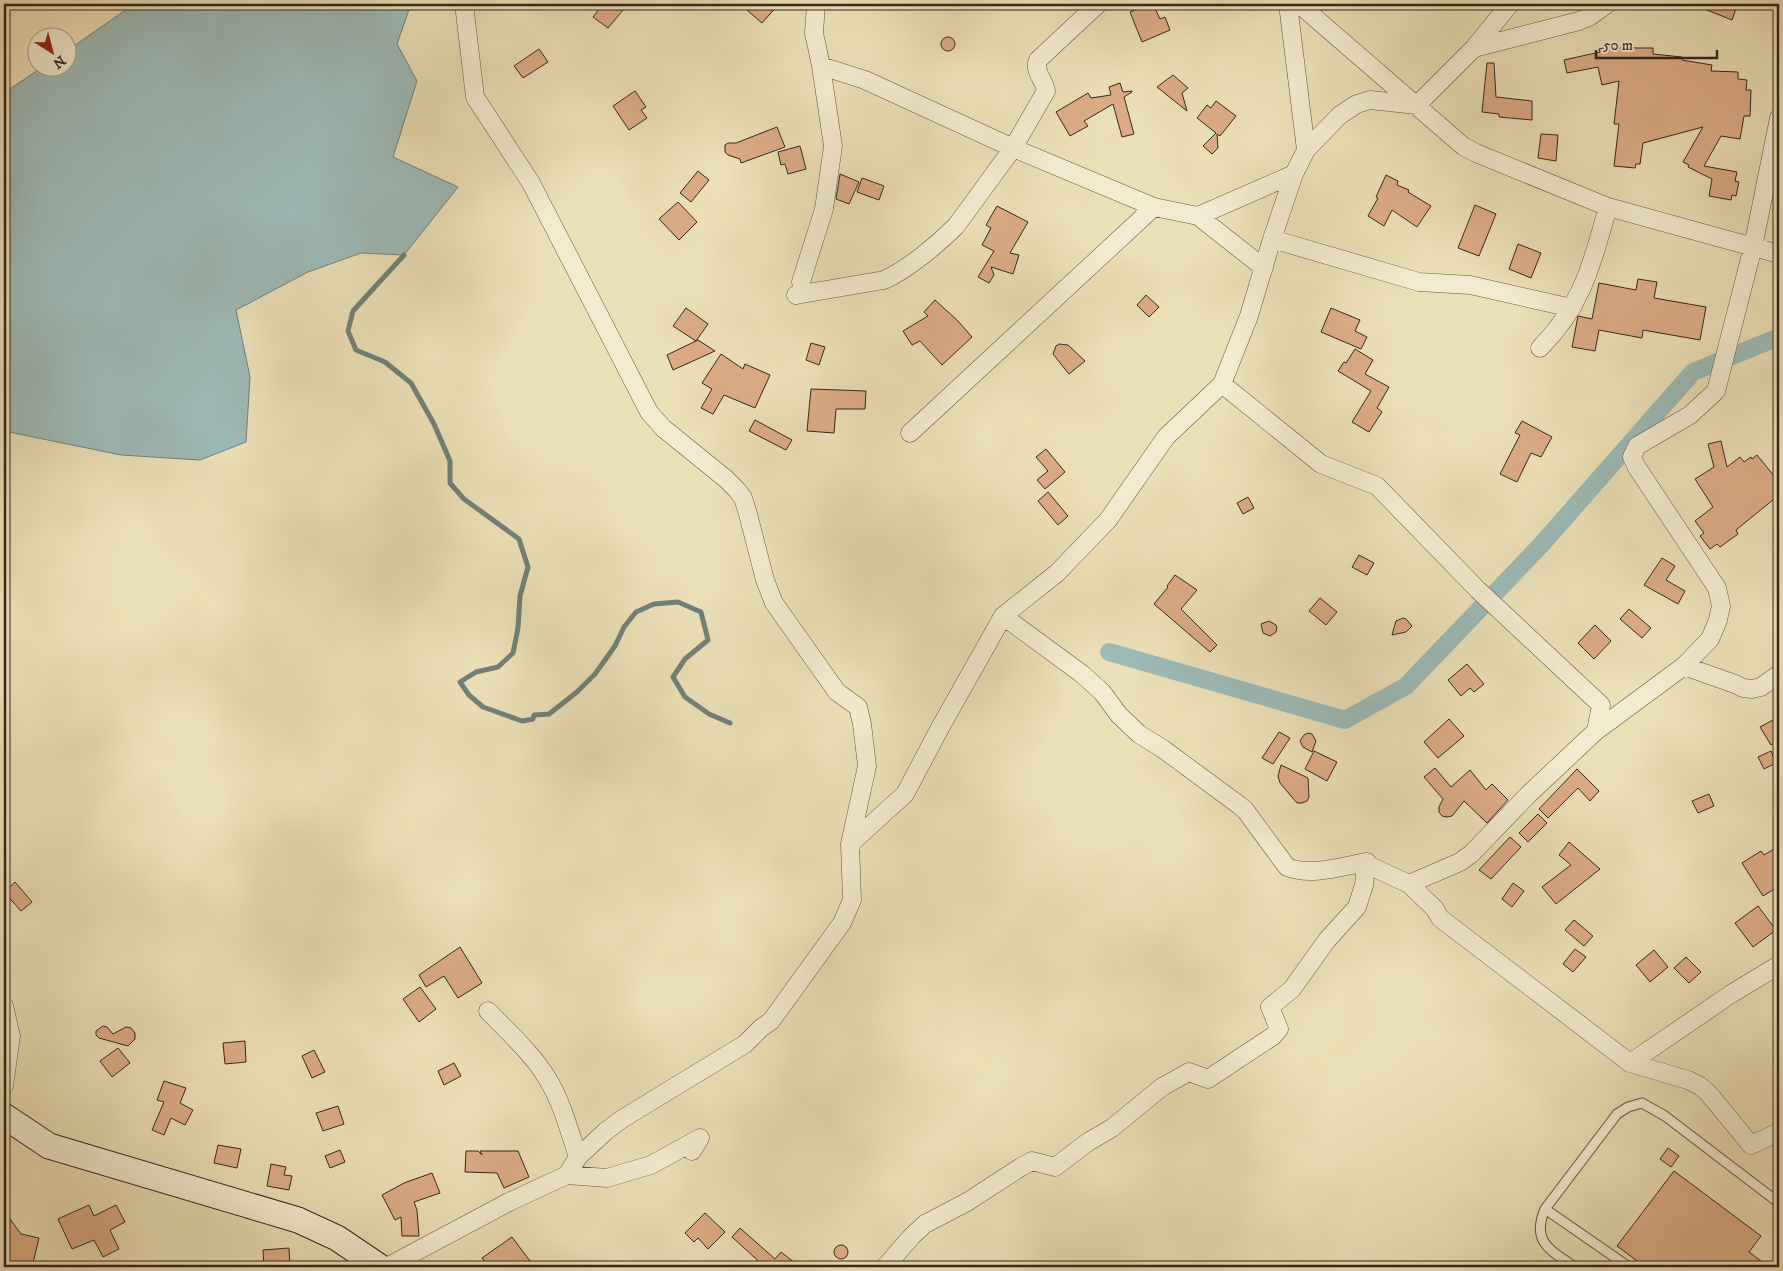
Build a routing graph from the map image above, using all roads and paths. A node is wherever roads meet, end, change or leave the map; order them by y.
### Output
1 (464, 4) edge
2 (816, 4) edge
3 (1098, 4) edge
4 (1288, 4) edge
5 (1510, 4) edge
6 (1606, 4) edge
7 (1305, 5) edge
8 (1474, 48) junction
9 (821, 66) junction
10 (1417, 105) junction
11 (1779, 118) edge
12 (1013, 148) junction
13 (1306, 150) junction
14 (1294, 174) junction
15 (1154, 207) junction
16 (1608, 207) junction
17 (1198, 216) junction
18 (1272, 239) junction
19 (1752, 246) junction
20 (1779, 254) edge
21 (1264, 268) junction
22 (1572, 308) junction
23 (1540, 348) dead end
24 (1222, 384) junction
25 (910, 432) dead end
26 (1003, 616) junction
27 (1684, 666) junction
28 (1779, 674) edge
29 (1596, 731) junction
30 (850, 844) junction
31 (1366, 864) junction
32 (1408, 884) junction
33 (1779, 965) edge
34 (4, 1006) edge
35 (488, 1011) dead end
36 (1630, 1064) junction
37 (4, 1086) edge
38 (4, 1116) edge
39 (1779, 1132) edge
40 (692, 1151) dead end
41 (578, 1157) junction
42 (567, 1175) junction
43 (1779, 1203) edge
44 (1545, 1208) junction
45 (380, 1267) edge
46 (387, 1267) edge
47 (884, 1267) edge
48 (1574, 1267) edge
49 (1629, 1267) edge

1 - 30 street
2 - 9 street
3 - 12 street
4 - 13 street
5 - 8 street
6 - 8 street
7 - 10 street
8 - 10 street
9 - 12 street
9 - 12 street
10 - 13 street
10 - 16 street
11 - 19 street
12 - 15 street
13 - 14 street
14 - 17 street
14 - 18 street
15 - 17 street
15 - 25 street
16 - 19 street
16 - 22 street
17 - 21 street
18 - 21 street
18 - 22 street
19 - 20 street
19 - 27 street
21 - 24 street
22 - 23 street
24 - 26 street
24 - 29 street
26 - 30 street
26 - 31 street
27 - 28 street
27 - 29 street
29 - 32 street
30 - 41 street
31 - 32 street
31 - 47 street
32 - 36 street
33 - 36 street
34 - 37 street
35 - 41 street
36 - 39 street
38 - 45 street
40 - 42 street
41 - 42 street
42 - 46 street
43 - 44 lane
44 - 48 lane
44 - 49 lane

